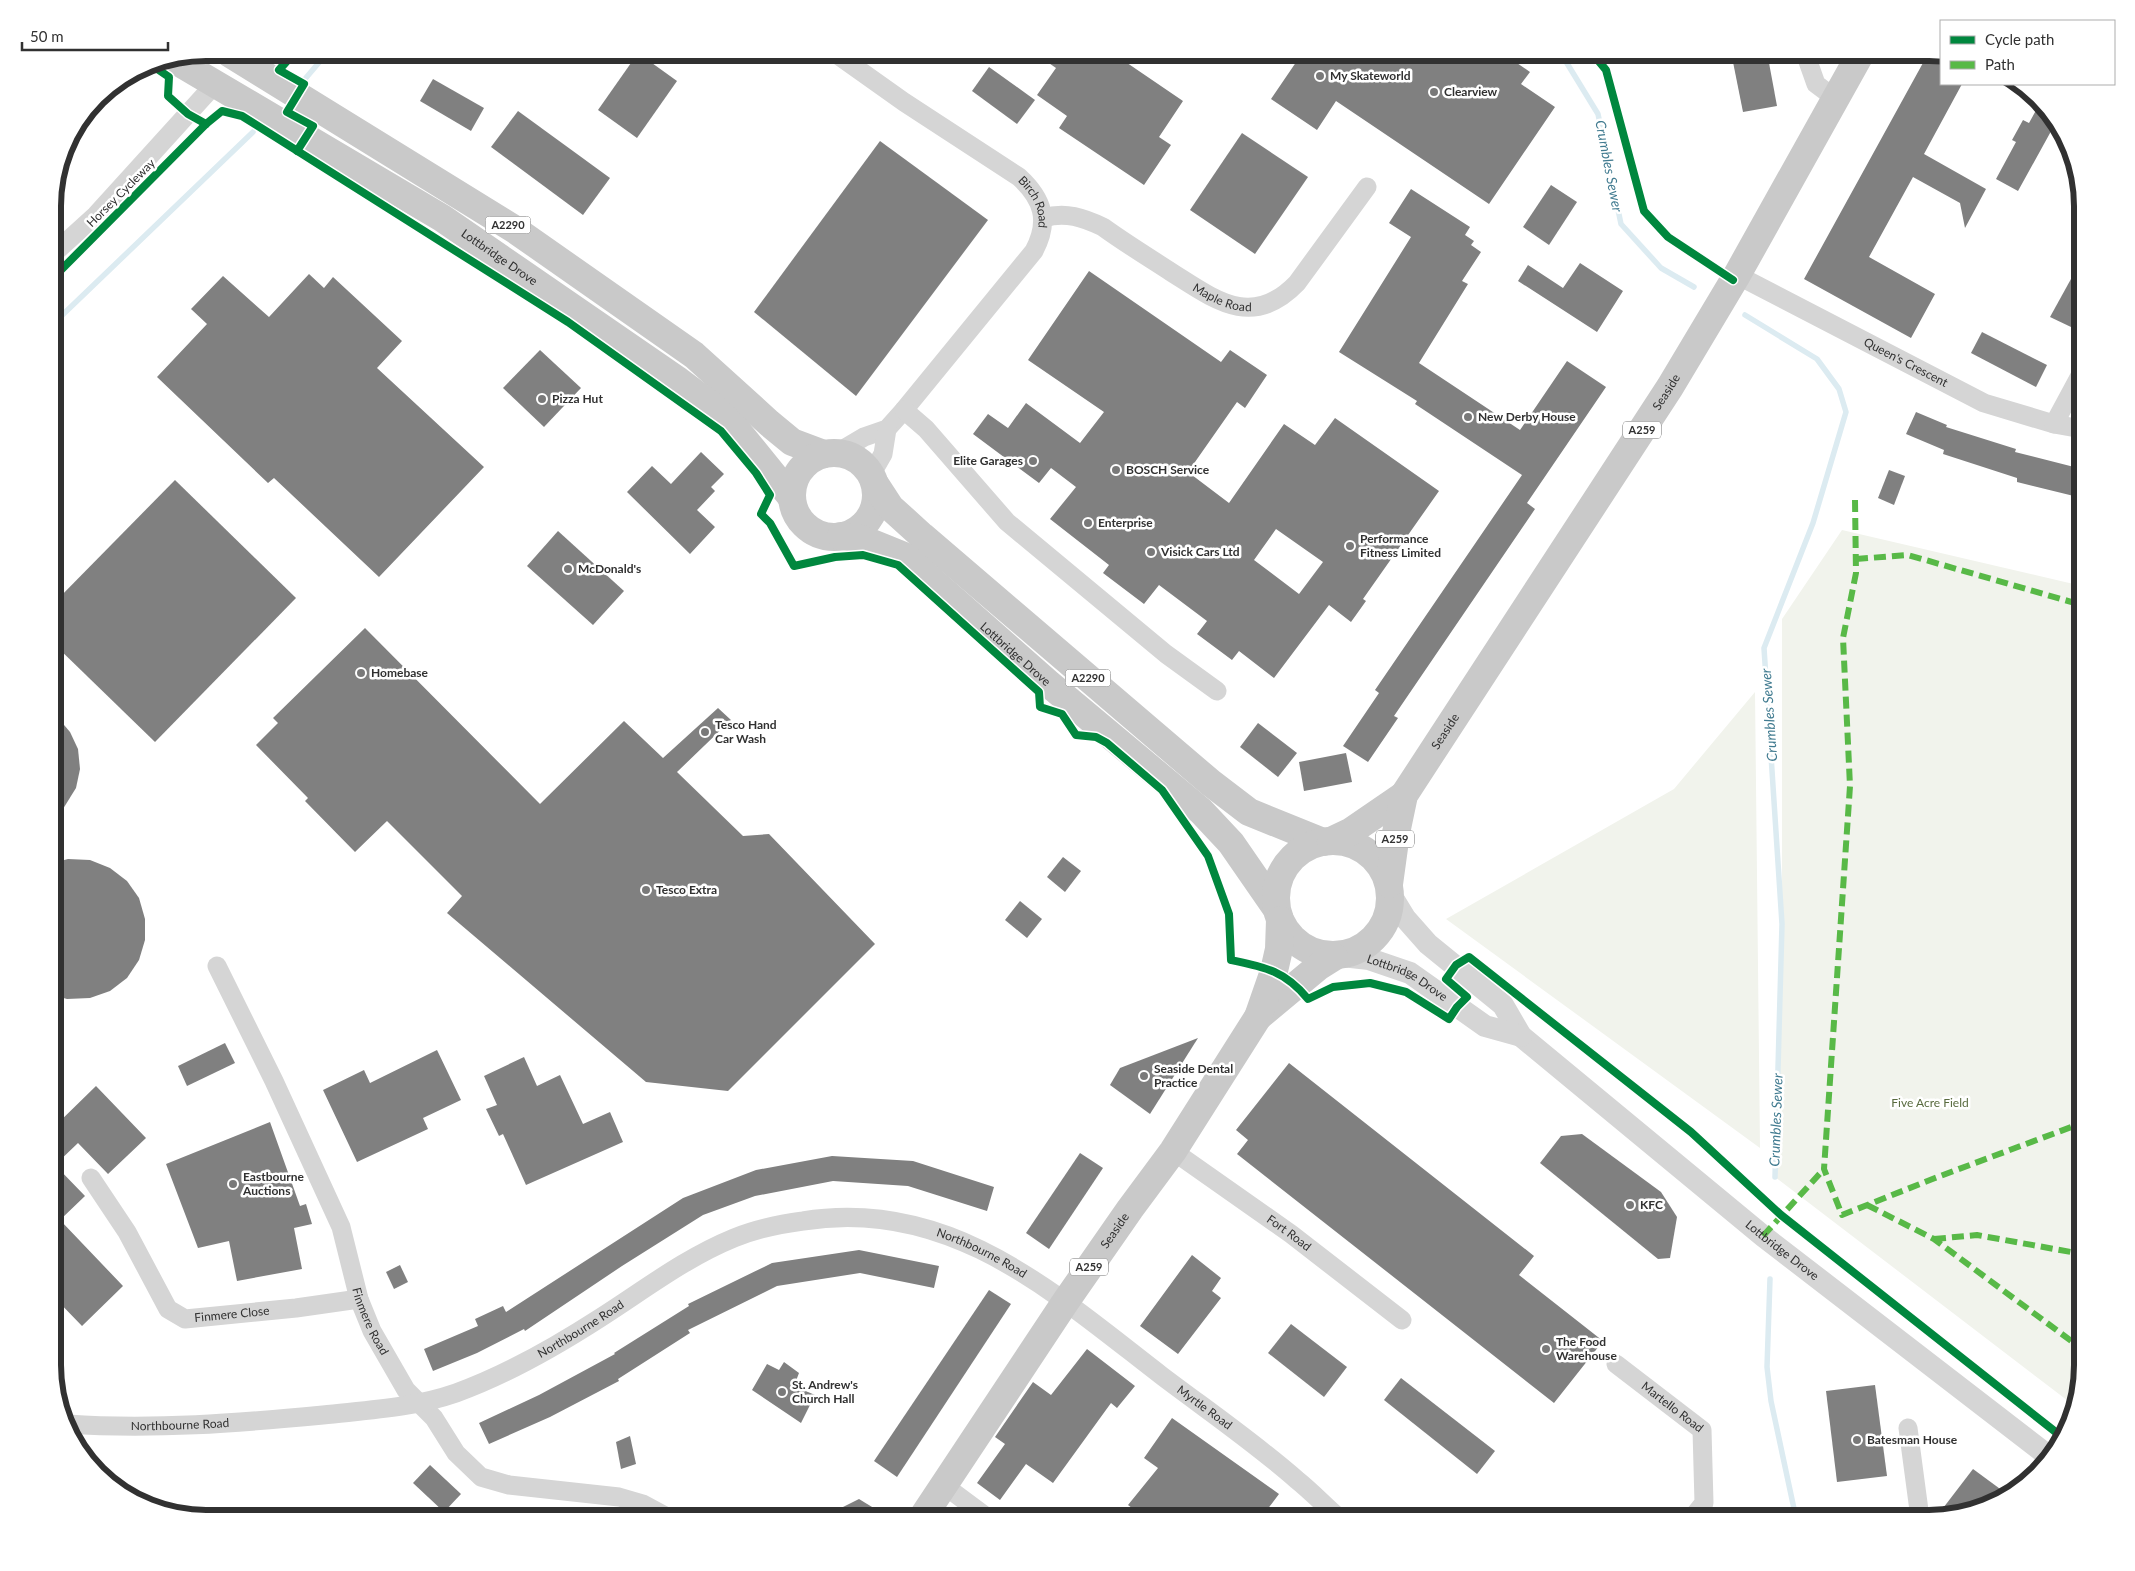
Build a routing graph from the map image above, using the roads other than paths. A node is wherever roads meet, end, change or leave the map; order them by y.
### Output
1 (1808, 61) edge
2 (1856, 61) edge
3 (245, 62) edge
4 (848, 62) edge
5 (180, 64) edge
6 (214, 85) junction
7 (1836, 99) junction
8 (1367, 186) dead end
9 (1044, 218) junction
10 (62, 246) edge
11 (1737, 275) junction
12 (2074, 387) edge
13 (904, 410) junction
14 (2054, 424) junction
15 (2074, 427) edge
16 (887, 429) junction
17 (831, 454) junction
18 (873, 480) junction
19 (792, 498) junction
20 (841, 536) junction
21 (1217, 691) dead end
22 (1404, 795) junction
23 (1327, 841) junction
24 (1390, 889) junction
25 (1278, 914) junction
26 (1338, 956) junction
27 (217, 966) dead end
28 (1258, 1017) junction
29 (1521, 1036) junction
30 (1173, 1151) junction
31 (91, 1178) dead end
32 (359, 1299) junction
33 (1066, 1301) junction
34 (1402, 1320) dead end
35 (1616, 1364) dead end
36 (420, 1404) junction
37 (74, 1425) edge
38 (1908, 1428) dead end
39 (2044, 1453) edge
40 (945, 1486) junction
41 (654, 1510) edge
42 (928, 1510) edge
43 (977, 1510) edge
44 (1330, 1510) edge
45 (1698, 1510) edge
46 (1919, 1510) edge

1 - 7 street
2 - 7 main road, Seaside / A259
3 - 17 main road, A2290
4 - 9 street, Birch Road
5 - 6 main road, Lottbridge Drove / A2290
6 - 10 street
6 - 19 main road, Lottbridge Drove / A2290
7 - 11 main road, Seaside / A259
8 - 9 street, Maple Road
9 - 13 street, Birch Road
11 - 14 street, Queen's Crescent
11 - 22 main road, Seaside / A259
12 - 14 street
13 - 16 street, Birch Road
13 - 21 street
14 - 15 street, Queen's Crescent
16 - 17 street, Birch Road
16 - 18 street
17 - 18 main road
17 - 19 main road
18 - 20 main road
18 - 23 main road, A2290
19 - 20 main road
20 - 25 main road, Lottbridge Drove / A2290
22 - 23 main road, Seaside / A259
22 - 24 main road, Seaside / A259
23 - 24 main road
23 - 25 main road
24 - 26 main road
24 - 29 street, Lottbridge Drove
25 - 26 main road
25 - 28 main road, Seaside / A259
26 - 28 main road, Seaside / A259
26 - 29 street, Lottbridge Drove
27 - 32 street, Finmere Road
28 - 30 main road, Seaside / A259
29 - 39 street, Lottbridge Drove
30 - 33 main road, Seaside / A259
30 - 34 street, Fort Road
31 - 32 street, Finmere Close
32 - 36 street, Finmere Road
33 - 36 street, Northbourne Road
33 - 40 main road, Seaside / A259
33 - 44 street, Myrtle Road
35 - 45 street, Martello Road
36 - 37 street, Northbourne Road
36 - 41 street, Finmere Road
38 - 46 street
40 - 42 main road, Seaside / A259
40 - 43 street

